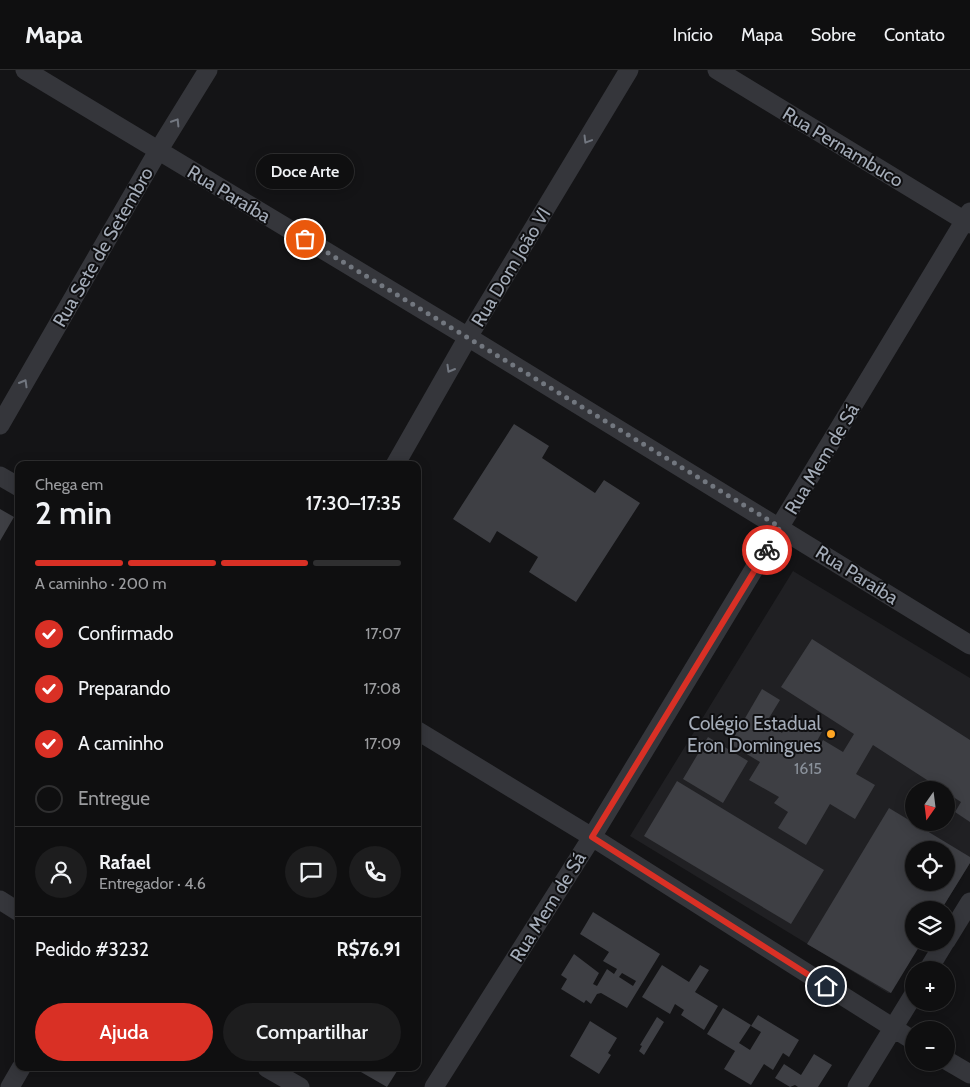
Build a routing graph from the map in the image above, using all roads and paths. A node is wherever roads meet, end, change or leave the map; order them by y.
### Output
1 (25, 70) edge
2 (208, 70) edge
3 (629, 70) edge
4 (717, 70) edge
5 (158, 151) junction
6 (968, 219) edge
7 (468, 337) junction
8 (0, 425) edge
9 (397, 461) edge
10 (0, 476) edge
11 (15, 485) edge
12 (780, 527) junction
13 (970, 645) edge
14 (421, 733) edge
15 (592, 837) junction
16 (0, 900) edge
17 (970, 902) edge
18 (15, 909) edge
19 (955, 927) edge
20 (905, 1008) edge
21 (892, 1028) junction
22 (905, 1036) edge
23 (955, 1065) edge
24 (20, 1071) edge
25 (272, 1071) edge
26 (970, 1074) edge
27 (10, 1087) edge
28 (300, 1087) edge
29 (434, 1087) edge
30 (857, 1087) edge

1 - 5 street, Rua Paraíba
5 -> 2 street, Rua Sete de Setembro
3 -> 7 street, Rua Dom João VI
4 - 6 street, Rua Pernambuco
5 - 7 street, Rua Paraíba
8 -> 5 street, Rua Sete de Setembro
6 - 12 street, Rua Mem de Sá
7 -> 9 street, Rua Dom João VI
7 - 12 street, Rua Paraíba
10 - 11 street
12 - 13 street, Rua Paraíba
12 - 15 street, Rua Mem de Sá
14 - 15 street
15 - 21 street
15 - 29 street, Rua Mem de Sá
16 - 18 street
17 - 19 street
20 - 21 street
21 - 22 street
21 - 30 street
23 - 26 street
24 - 27 street
25 - 28 street

